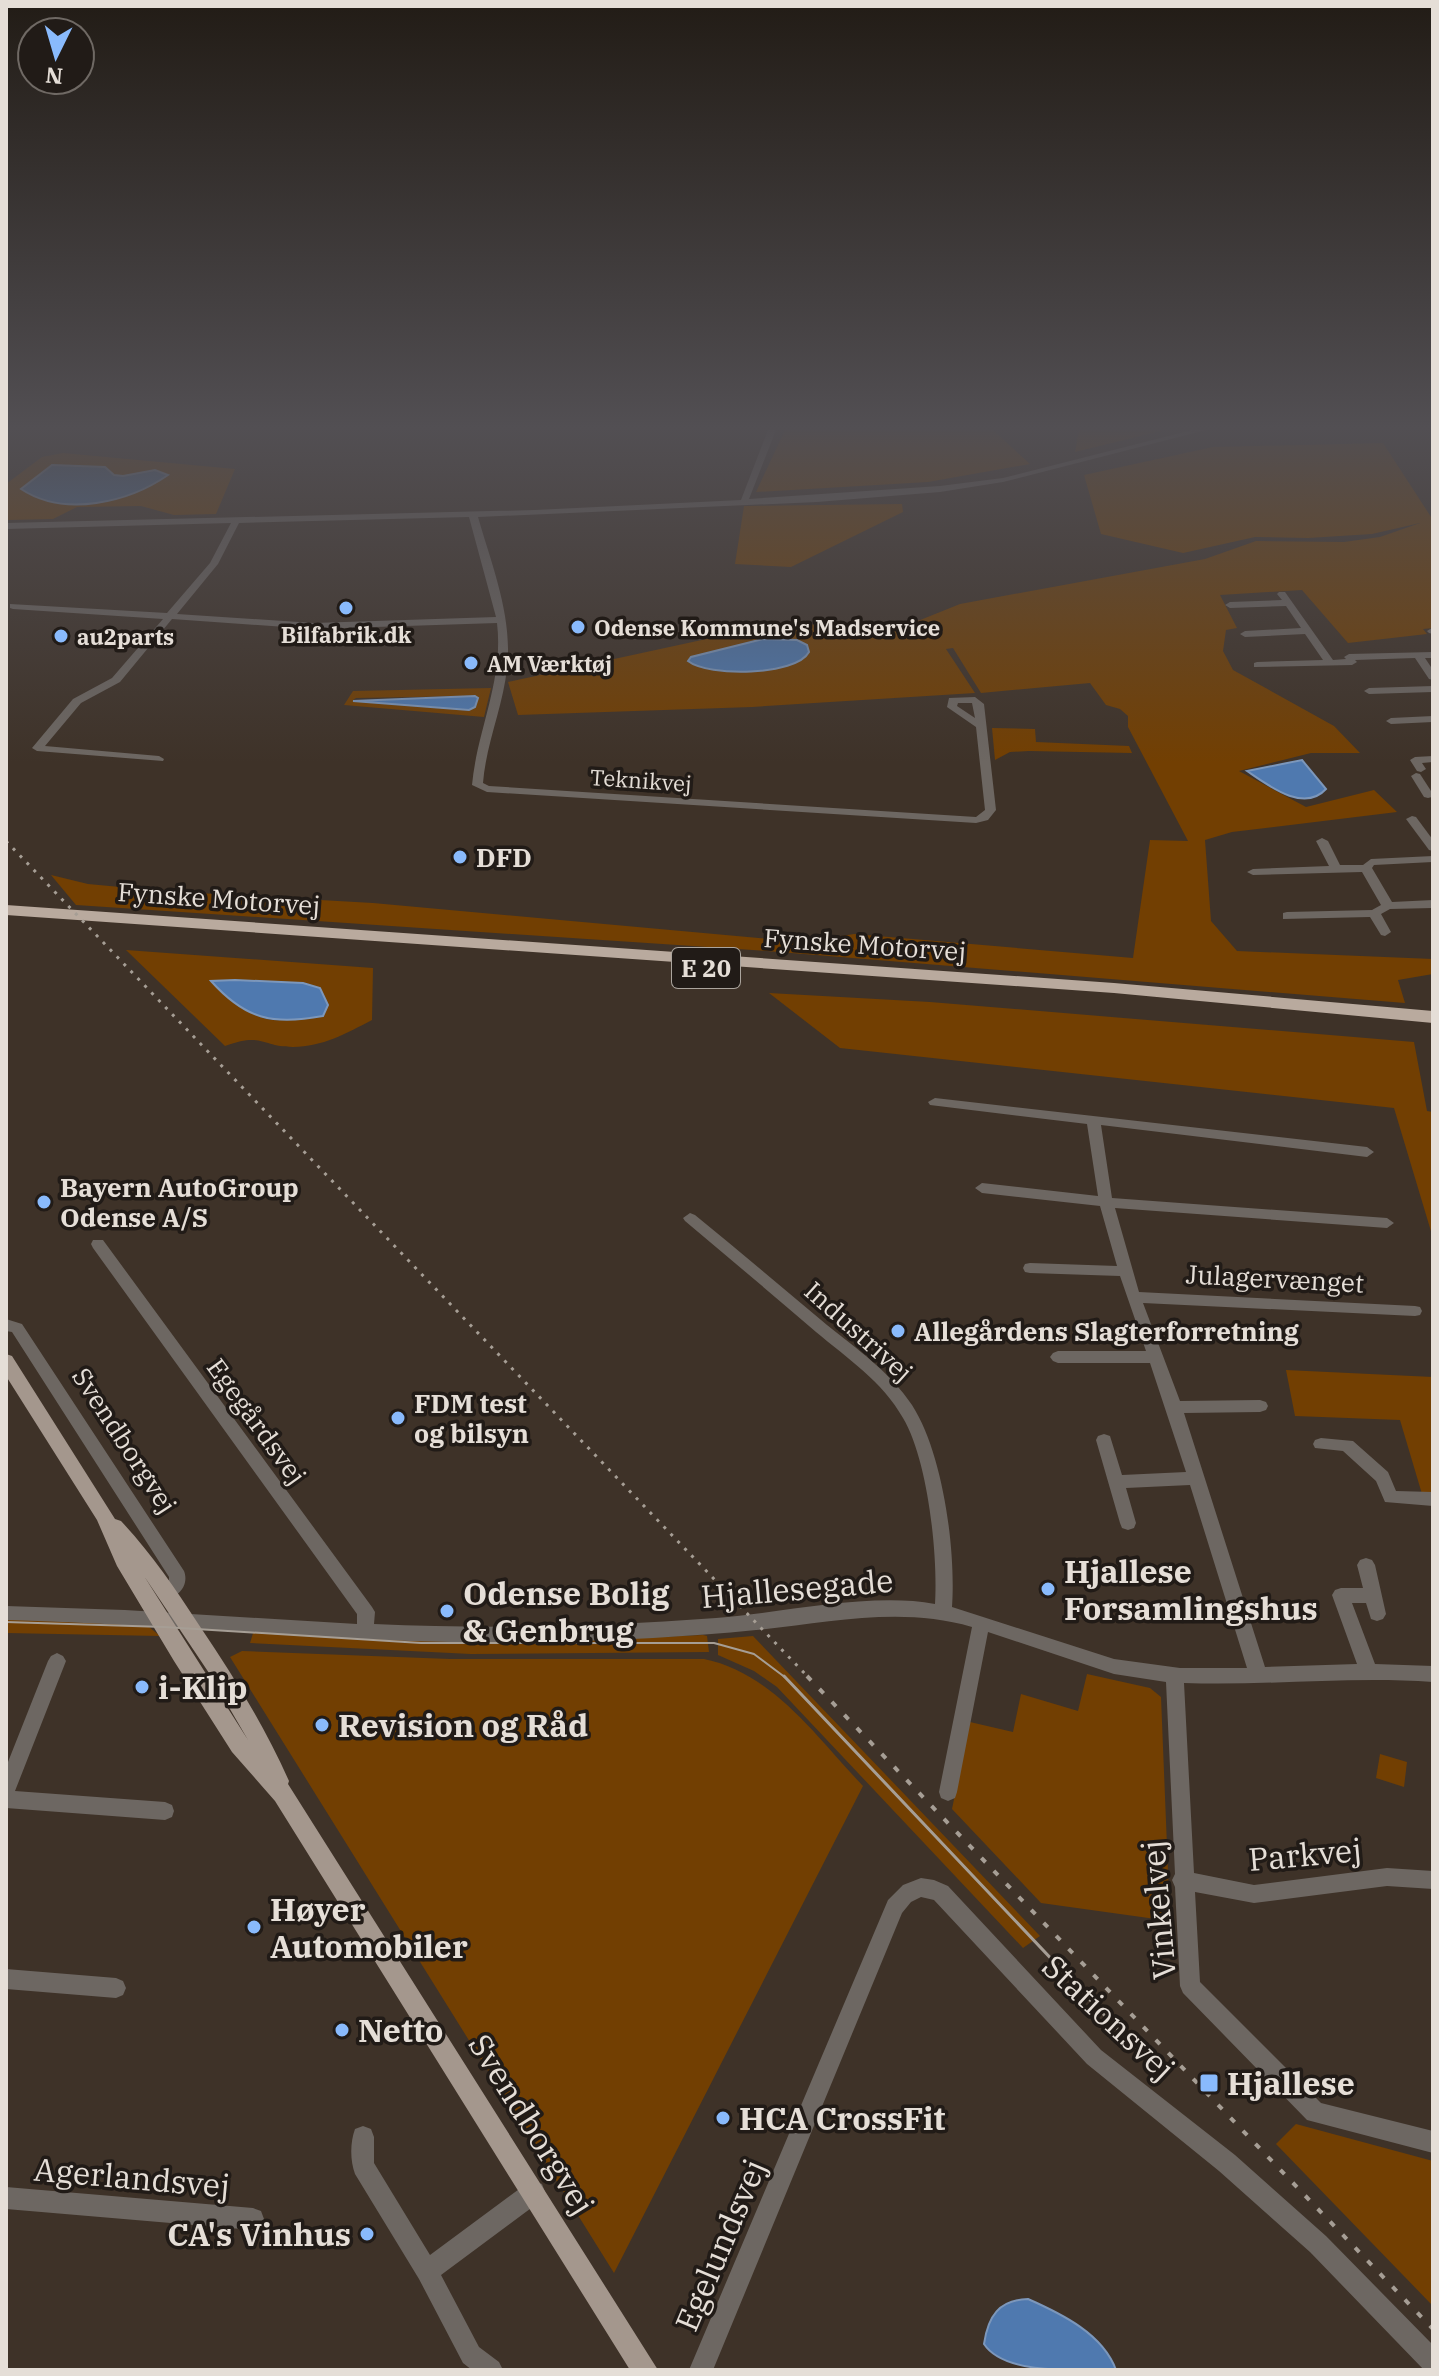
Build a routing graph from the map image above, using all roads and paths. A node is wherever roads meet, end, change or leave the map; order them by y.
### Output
1 (226, 541) edge
2 (480, 541) edge
3 (1230, 605) dead end
4 (13, 606) dead end
5 (169, 617) junction
6 (500, 620) junction
7 (1308, 631) junction
8 (1245, 634) dead end
9 (1418, 655) junction
10 (1433, 655) edge
11 (1327, 658) junction
12 (1257, 665) dead end
13 (1433, 677) edge
14 (1433, 689) edge
15 (1369, 691) dead end
16 (1433, 719) edge
17 (1391, 721) dead end
18 (981, 726) dead end
19 (159, 759) dead end
20 (1433, 759) edge
21 (1429, 791) edge
22 (1412, 819) dead end
23 (1322, 841) dead end
24 (1433, 848) edge
25 (1433, 859) edge
26 (1366, 868) junction
27 (1336, 869) junction
28 (1253, 872) dead end
29 (1433, 904) edge
30 (1388, 906) junction
31 (6, 910) edge
32 (1374, 913) junction
33 (1287, 916) dead end
34 (6, 919) edge
35 (1385, 932) dead end
36 (1433, 1017) edge
37 (1433, 1026) edge
38 (935, 1102) dead end
39 (1093, 1120) junction
40 (1367, 1152) dead end
41 (982, 1188) dead end
42 (1106, 1202) junction
43 (690, 1218) dead end
44 (1387, 1223) dead end
45 (98, 1244) dead end
46 (1030, 1268) dead end
47 (1125, 1271) junction
48 (1133, 1297) junction
49 (1415, 1311) dead end
50 (6, 1325) edge
51 (1058, 1357) dead end
52 (1156, 1357) junction
53 (6, 1361) edge
54 (1260, 1406) dead end
55 (1174, 1407) junction
56 (1104, 1440) dead end
57 (1321, 1444) dead end
58 (1196, 1478) junction
59 (1116, 1482) junction
60 (1433, 1499) edge
61 (105, 1517) junction
62 (1128, 1523) dead end
63 (1366, 1565) dead end
64 (166, 1592) junction
65 (6, 1613) edge
66 (943, 1613) junction
67 (158, 1617) junction
68 (184, 1618) junction
69 (981, 1625) junction
70 (365, 1630) junction
71 (57, 1661) dead end
72 (1368, 1670) junction
73 (1433, 1674) edge
74 (1175, 1675) junction
75 (1258, 1675) junction
76 (6, 1791) edge
77 (948, 1792) dead end
78 (283, 1794) junction
79 (6, 1799) edge
80 (165, 1811) dead end
81 (1182, 1880) junction
82 (1433, 1880) edge
83 (918, 1887) joint
84 (6, 1979) edge
85 (116, 1988) dead end
86 (363, 2137) dead end
87 (1433, 2142) edge
88 (534, 2192) junction
89 (6, 2198) edge
90 (253, 2219) dead end
91 (427, 2271) junction
92 (1433, 2362) edge
93 (491, 2370) edge
94 (645, 2370) edge
95 (701, 2370) edge

1 - 5 street
2 - 6 street, Teknikvej
3 - 7 street
4 - 5 street
5 - 6 street
5 - 19 street
6 - 18 street, Teknikvej
7 - 8 street
7 - 11 street
9 - 10 street
9 - 11 street
9 - 13 street
11 - 12 street
14 - 15 street
16 - 17 street
20 - 21 street
22 - 24 street
23 - 27 street
25 - 26 street
26 - 27 street
26 - 30 street
27 - 28 street
29 - 30 street
30 - 32 street
31 - 36 highway, Fynske Motorvej / E 20
32 - 33 street
32 - 35 street
34 - 37 highway, Fynske Motorvej / E 20
38 - 39 street
39 - 40 street
39 - 42 street
41 - 42 street
42 - 44 street
42 - 47 street
43 - 66 street, Industrivej
45 - 70 street, Egegårdsvej
46 - 47 street
47 - 48 street
48 - 49 street, Julagervænget
48 - 52 street
50 - 64 street, Svendborgvej
51 - 52 street
52 - 55 street
53 - 61 main road, Svendborgvej
54 - 55 street
55 - 58 street
56 - 59 street
57 - 60 street
58 - 59 street
58 - 75 street
59 - 62 street
61 - 64 main road, Svendborgvej
61 - 67 main road, Svendborgvej
63 - 72 street
64 - 68 main road, Svendborgvej
65 - 67 street
66 - 69 street, Hjallesegade
66 - 70 street, Hjallesegade
67 - 68 street, Hjallesegade
67 - 78 main road, Svendborgvej
68 - 70 street, Hjallesegade
68 - 78 main road, Svendborgvej
69 - 74 street, Hjallesegade
69 - 77 street
71 - 76 street
72 - 73 street, Hjallesegade
72 - 75 street, Hjallesegade
74 - 75 street, Hjallesegade
74 - 81 street, Vinkelvej
78 - 88 main road, Svendborgvej
79 - 80 street
81 - 82 street, Parkvej
81 - 87 street, Vinkelvej
83 - 92 street, Stationsvej
83 - 95 street, Egelundsvej
84 - 85 street
86 - 91 street
88 - 91 street
88 - 94 main road, Svendborgvej
89 - 90 street, Agerlandsvej
91 - 93 street

